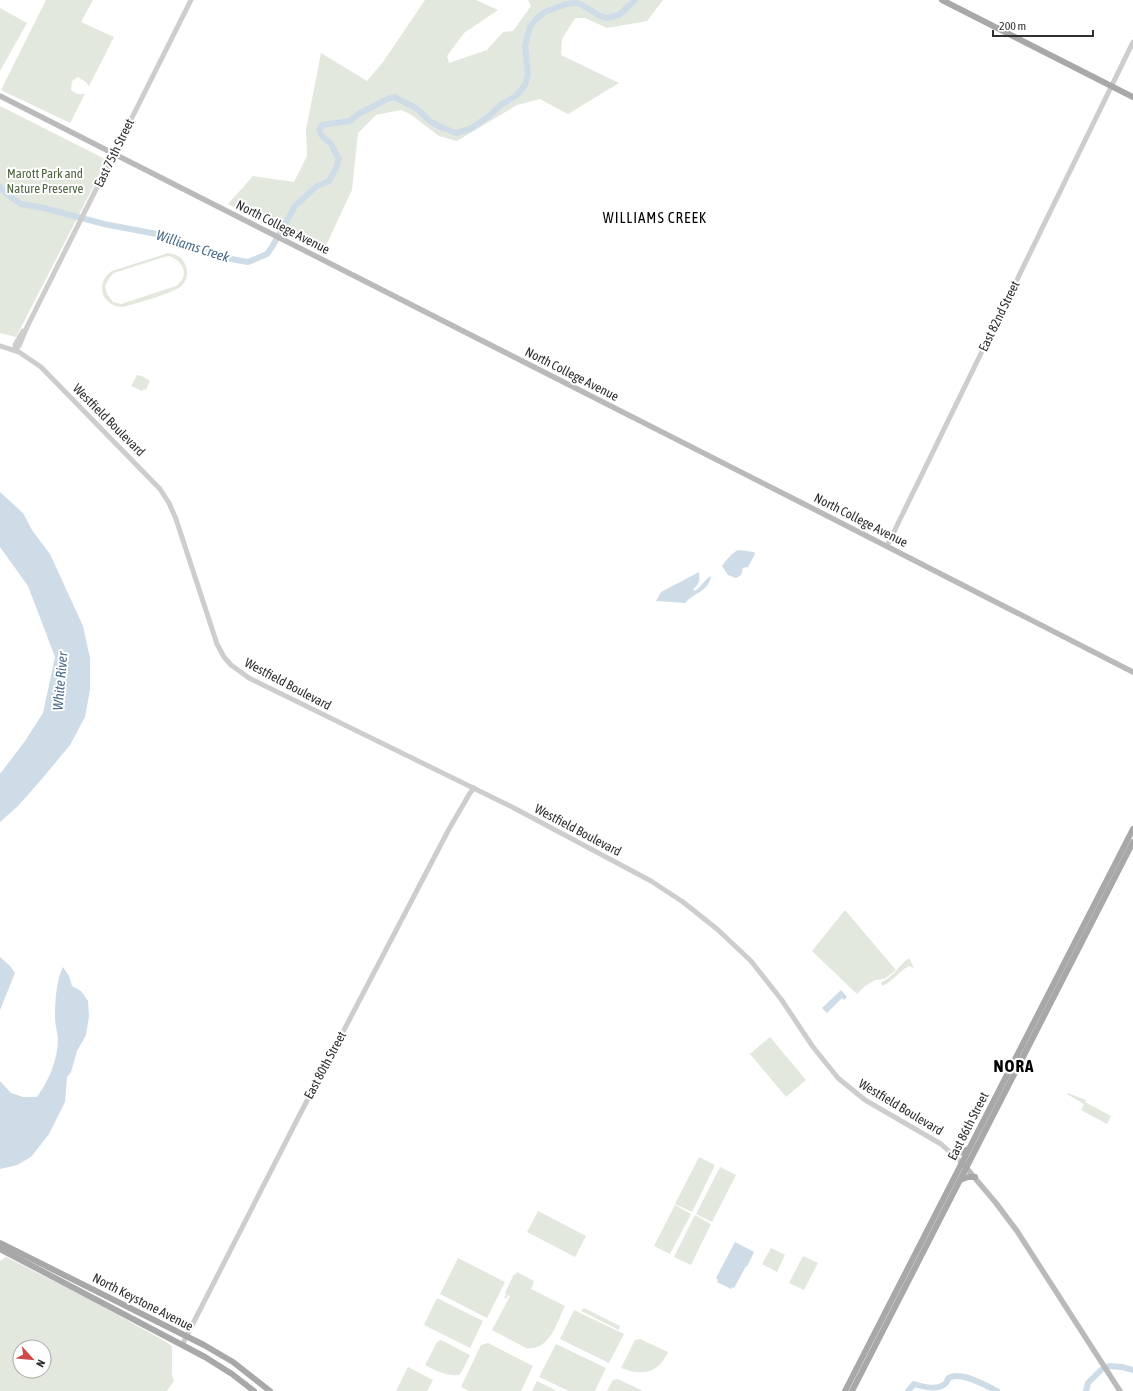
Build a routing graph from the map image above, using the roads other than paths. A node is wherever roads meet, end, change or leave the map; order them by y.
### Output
1 (191, 0) edge
2 (942, 0) edge
3 (1133, 42) edge
4 (1112, 86) junction
5 (0, 96) edge
6 (1133, 97) edge
7 (114, 154) junction
8 (0, 346) edge
9 (16, 349) junction
10 (887, 546) junction
11 (1133, 672) edge
12 (474, 788) junction
13 (1133, 829) edge
14 (1133, 842) edge
15 (970, 1148) junction
16 (951, 1153) junction
17 (964, 1165) junction
18 (975, 1178) junction
19 (960, 1180) junction
20 (0, 1243) edge
21 (0, 1249) edge
22 (186, 1336) junction
23 (182, 1345) junction
24 (254, 1391) edge
25 (270, 1391) edge
26 (845, 1391) edge
27 (852, 1391) edge
28 (1120, 1391) edge

1 - 7 street, East 75th Street
2 - 4 main road
3 - 4 street, East 82nd Street
4 - 6 main road
4 - 10 street, East 82nd Street
5 - 7 main road, North College Avenue
7 - 9 street, East 75th Street
7 - 10 main road, North College Avenue
8 - 9 street, Westfield Boulevard
9 - 12 street, Westfield Boulevard
10 - 11 main road, North College Avenue
12 - 16 street, Westfield Boulevard
12 - 22 street, East 80th Street
13 - 15 main road, East 86th Street
14 - 17 main road, East 86th Street
15 - 16 main road
15 - 17 main road, East 86th Street
16 - 17 street, Westfield Boulevard
17 - 18 main road, Westfield Boulevard
17 - 19 main road, East 86th Street
17 - 26 main road, East 86th Street
18 - 19 main road
18 - 28 main road, Westfield Boulevard
19 - 27 main road, East 86th Street
20 - 22 main road, North Keystone Avenue
21 - 23 main road, North Keystone Avenue
22 - 23 street, East 80th Street
22 - 25 main road, North Keystone Avenue
23 - 24 main road, North Keystone Avenue

